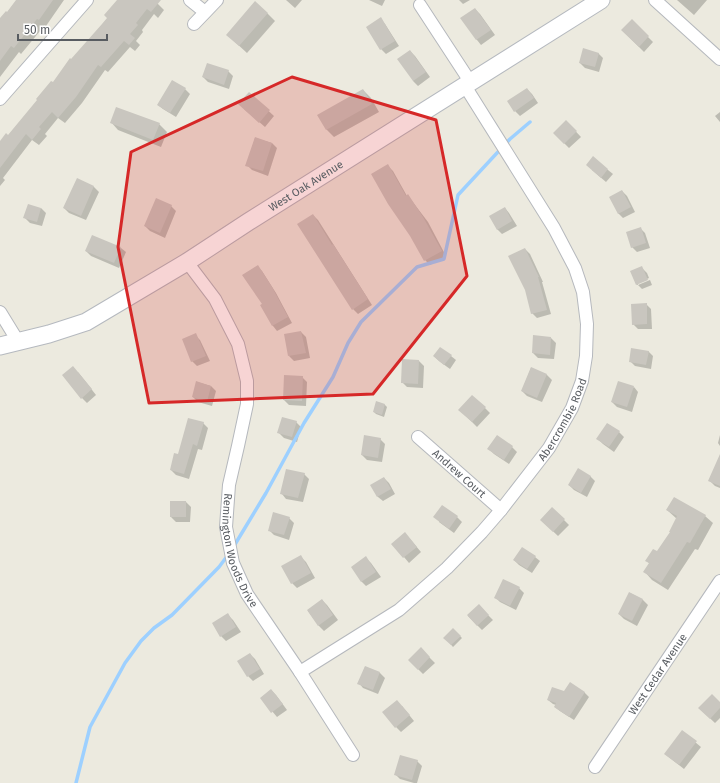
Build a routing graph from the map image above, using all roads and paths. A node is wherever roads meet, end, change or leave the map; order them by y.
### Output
1 (87, 0) edge
2 (190, 0) edge
3 (216, 0) edge
4 (601, 0) edge
5 (655, 0) edge
6 (420, 5) dead end
7 (205, 12) junction
8 (194, 24) dead end
9 (720, 59) edge
10 (468, 85) junction
11 (0, 99) edge
12 (187, 262) junction
13 (0, 312) edge
14 (19, 342) junction
15 (0, 346) edge
16 (418, 437) dead end
17 (501, 510) junction
18 (720, 581) edge
19 (300, 672) junction
20 (353, 755) dead end
21 (595, 767) dead end

1 - 11 street
2 - 7 street
3 - 7 street
4 - 10 street, West Oak Avenue
5 - 9 street
6 - 10 street, Abercrombie Road
7 - 8 street
10 - 12 street, West Oak Avenue
10 - 17 street, Abercrombie Road
12 - 14 street, West Oak Avenue
12 - 19 street, Remington Woods Drive
13 - 14 street
14 - 15 street, West Oak Avenue
16 - 17 street, Andrew Court
17 - 19 street, Abercrombie Road
18 - 21 street, West Cedar Avenue
19 - 20 street, Remington Woods Drive

